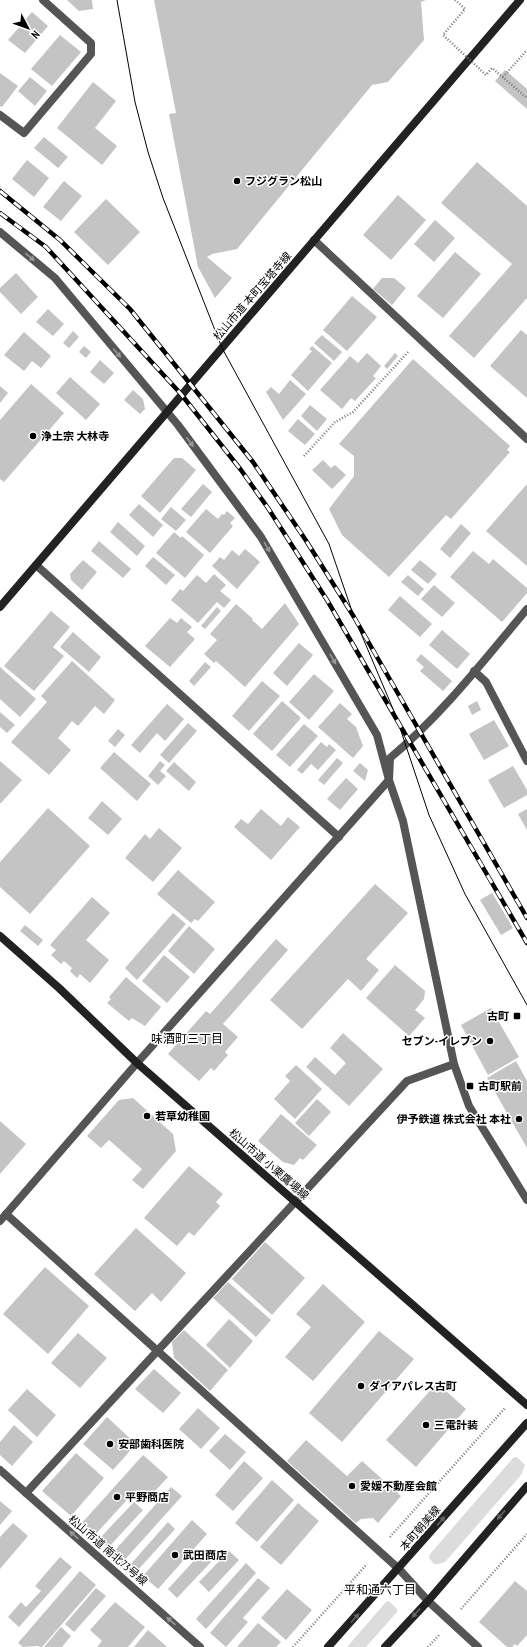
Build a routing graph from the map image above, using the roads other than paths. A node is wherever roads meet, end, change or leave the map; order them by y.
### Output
1 (43, 0) edge
2 (520, 0) edge
3 (0, 115) edge
4 (0, 232) edge
5 (314, 240) junction
6 (167, 411) junction
7 (527, 439) edge
8 (36, 565) junction
9 (0, 607) edge
10 (527, 609) edge
11 (474, 671) junction
12 (527, 761) edge
13 (389, 780) junction
14 (339, 837) junction
15 (0, 936) edge
16 (137, 1063) junction
17 (454, 1064) junction
18 (527, 1200) edge
19 (294, 1201) junction
20 (6, 1214) junction
21 (0, 1221) edge
22 (157, 1350) junction
23 (527, 1405) edge
24 (527, 1424) edge
25 (0, 1470) edge
26 (527, 1486) edge
27 (26, 1493) junction
28 (399, 1569) junction
29 (428, 1601) junction
30 (200, 1647) edge
31 (328, 1647) edge
32 (385, 1647) edge
33 (478, 1647) edge

1 - 3 street
2 - 5 street, 松山市道 本町宝塔寺線
4 -> 6 street
5 - 6 street, 松山市道 本町宝塔寺線
5 - 7 street
6 - 8 street, 松山市道 本町宝塔寺線
6 -> 13 street
8 - 9 street, 松山市道 本町宝塔寺線
8 - 14 street
10 - 11 street
11 - 12 street
11 - 13 street
13 - 14 street
13 - 17 street
14 - 16 street
15 - 16 street, 松山市道 小栗鷹場線
16 - 19 street, 松山市道 小栗鷹場線
16 - 20 street
17 - 18 street
17 - 19 street
19 - 22 street
19 - 23 street, 松山市道 小栗鷹場線
20 - 21 street
20 - 22 street
22 - 27 street
22 - 28 street
28 -> 24 street, 本町朝美線
25 - 27 street, 松山市道 南北73号線
26 -> 29 street
30 -> 27 street, 松山市道 南北73号線
28 - 29 street
31 -> 28 street, 本町朝美線
29 -> 32 street
29 - 33 street

